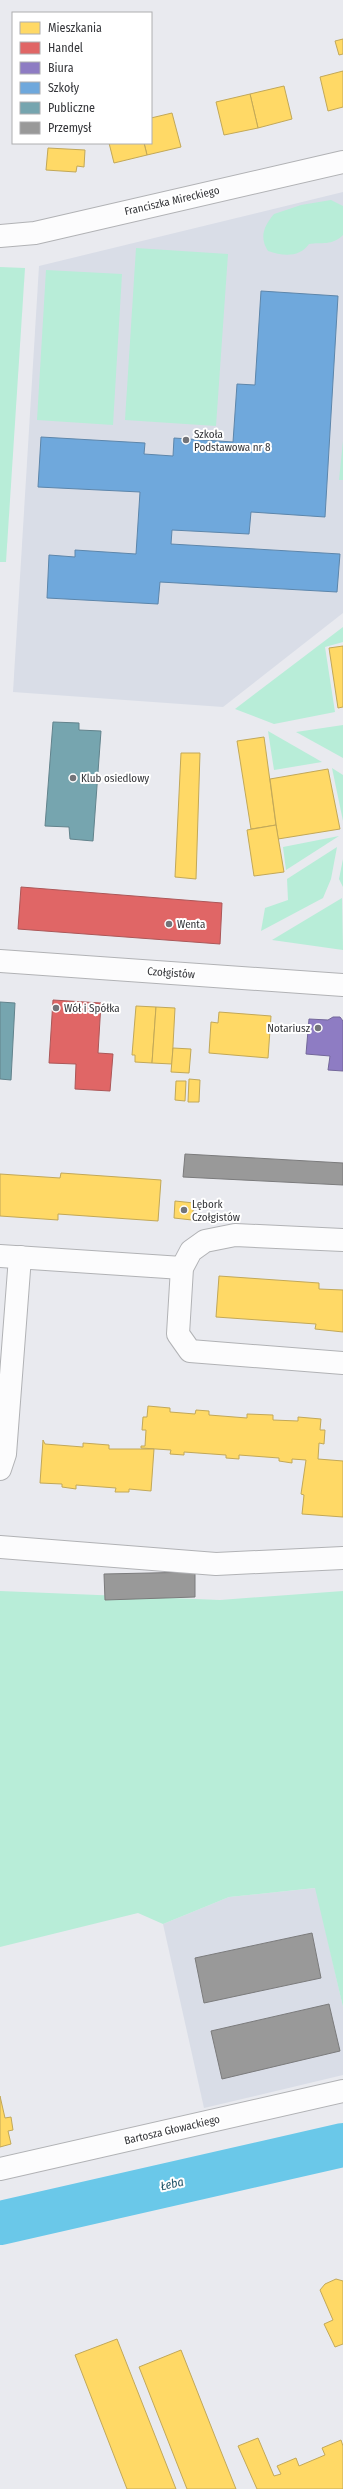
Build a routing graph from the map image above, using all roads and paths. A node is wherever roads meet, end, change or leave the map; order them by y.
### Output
1 (343, 162) edge
2 (0, 236) edge
3 (0, 961) edge
4 (343, 985) edge
5 (343, 1240) edge
6 (10, 1256) edge
7 (182, 1268) junction
8 (343, 1363) edge
9 (0, 1469) edge
10 (0, 1547) edge
11 (343, 1558) edge
12 (343, 2091) edge
13 (0, 2168) edge

1 - 2 street, Franciszka Mireckiego
3 - 4 street, Czołgistów
5 - 7 street
6 - 7 street
6 - 9 street
7 - 8 street
10 - 11 street
12 - 13 street, Bartosza Głowackiego

